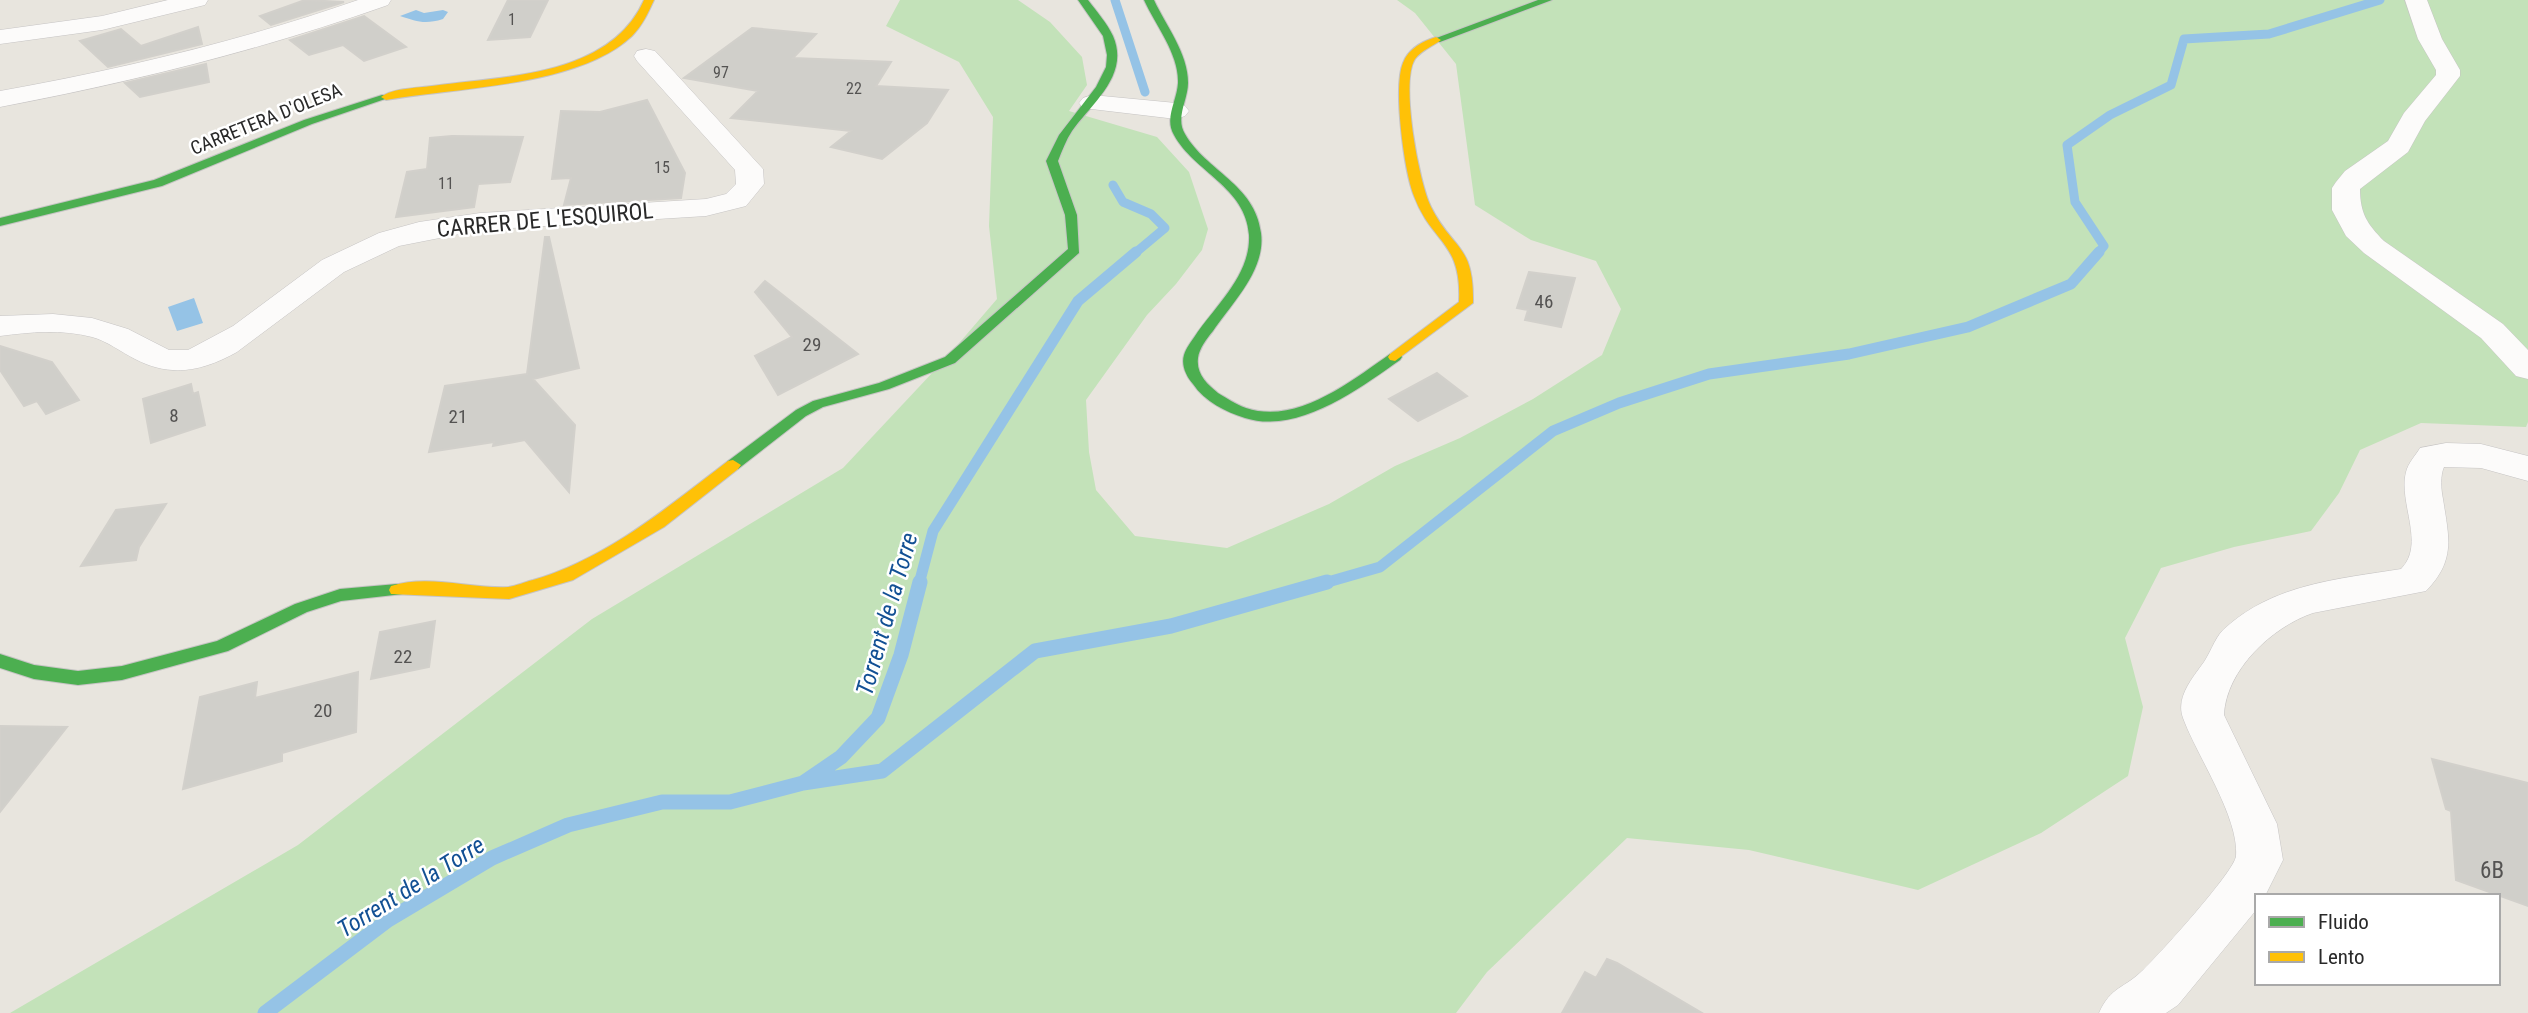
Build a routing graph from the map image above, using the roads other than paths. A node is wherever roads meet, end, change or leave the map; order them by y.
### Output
1 (197, 0) edge
2 (380, 0) edge
3 (649, 0) edge
4 (1083, 0) edge
5 (1149, 0) edge
6 (1547, 0) edge
7 (2416, 0) edge
8 (0, 37) edge
9 (646, 56) dead end
10 (0, 99) edge
11 (1092, 103) junction
12 (1176, 110) junction
13 (0, 222) edge
14 (0, 326) edge
15 (2528, 369) edge
16 (2528, 469) edge
17 (0, 661) edge
18 (2124, 1013) edge

1 - 8 street
2 - 10 street
3 - 13 street, CARRETERA D'OLESA
4 - 11 street
5 - 12 street
6 - 12 street
7 - 15 street
9 - 14 street, CARRER DE L'ESQUIROL
11 - 12 street
11 - 17 street
16 - 18 street

